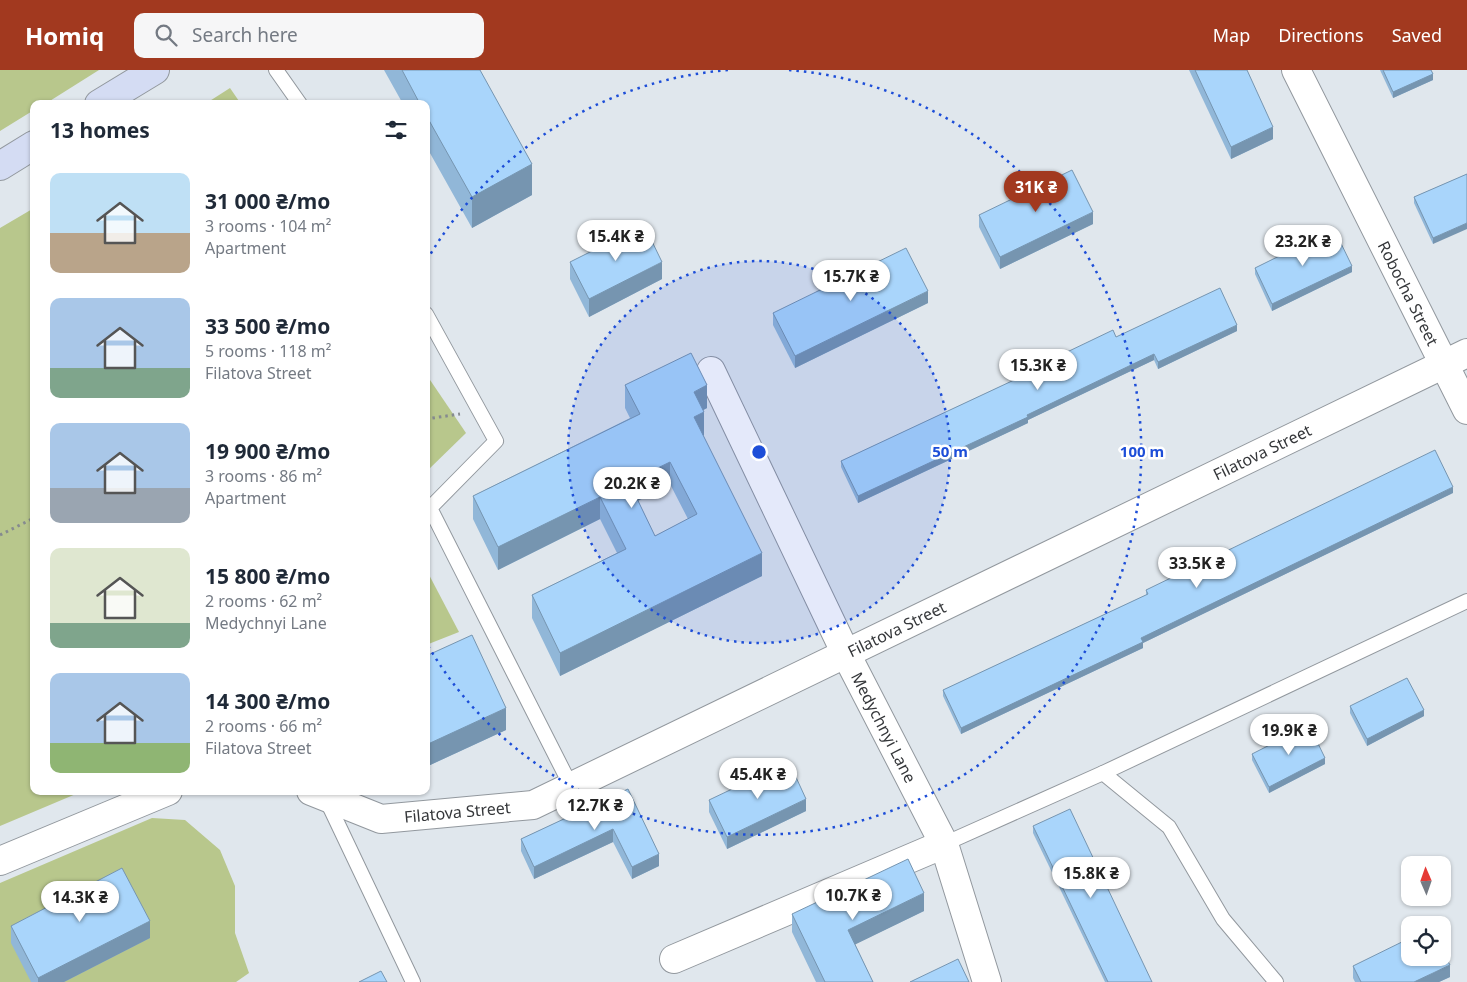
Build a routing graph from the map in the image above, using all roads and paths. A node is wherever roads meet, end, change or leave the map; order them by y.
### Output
1 (155, 70) edge
2 (276, 70) edge
3 (1296, 70) edge
4 (106, 100) edge
5 (297, 100) edge
6 (30, 147) edge
7 (0, 166) edge
8 (430, 321) edge
9 (1456, 359) edge
10 (711, 371) dead end
11 (1467, 410) edge
12 (480, 411) junction
13 (430, 418) edge
14 (30, 520) edge
15 (0, 535) edge
16 (1467, 601) edge
17 (846, 654) junction
18 (1102, 773) junction
19 (572, 788) junction
20 (158, 795) edge
21 (319, 795) edge
22 (320, 795) edge
23 (944, 844) junction
24 (0, 861) edge
25 (674, 959) dead end
26 (413, 982) edge
27 (987, 982) edge
28 (1276, 982) edge

1 - 4 main road
2 - 5 lane
3 - 9 street, Robocha Street
6 - 7 main road
8 - 12 lane
9 - 11 street, Robocha Street
9 - 17 street, Filatova Street
10 - 17 street, Medychnyi Lane
12 - 13 path
12 - 19 lane
14 - 15 path
16 - 18 lane
17 - 19 street, Filatova Street
17 - 23 street, Medychnyi Lane
18 - 23 lane
18 - 28 lane
19 - 22 street, Filatova Street
20 - 24 street
21 - 26 lane
23 - 25 street
23 - 27 street, Medychnyi Lane

